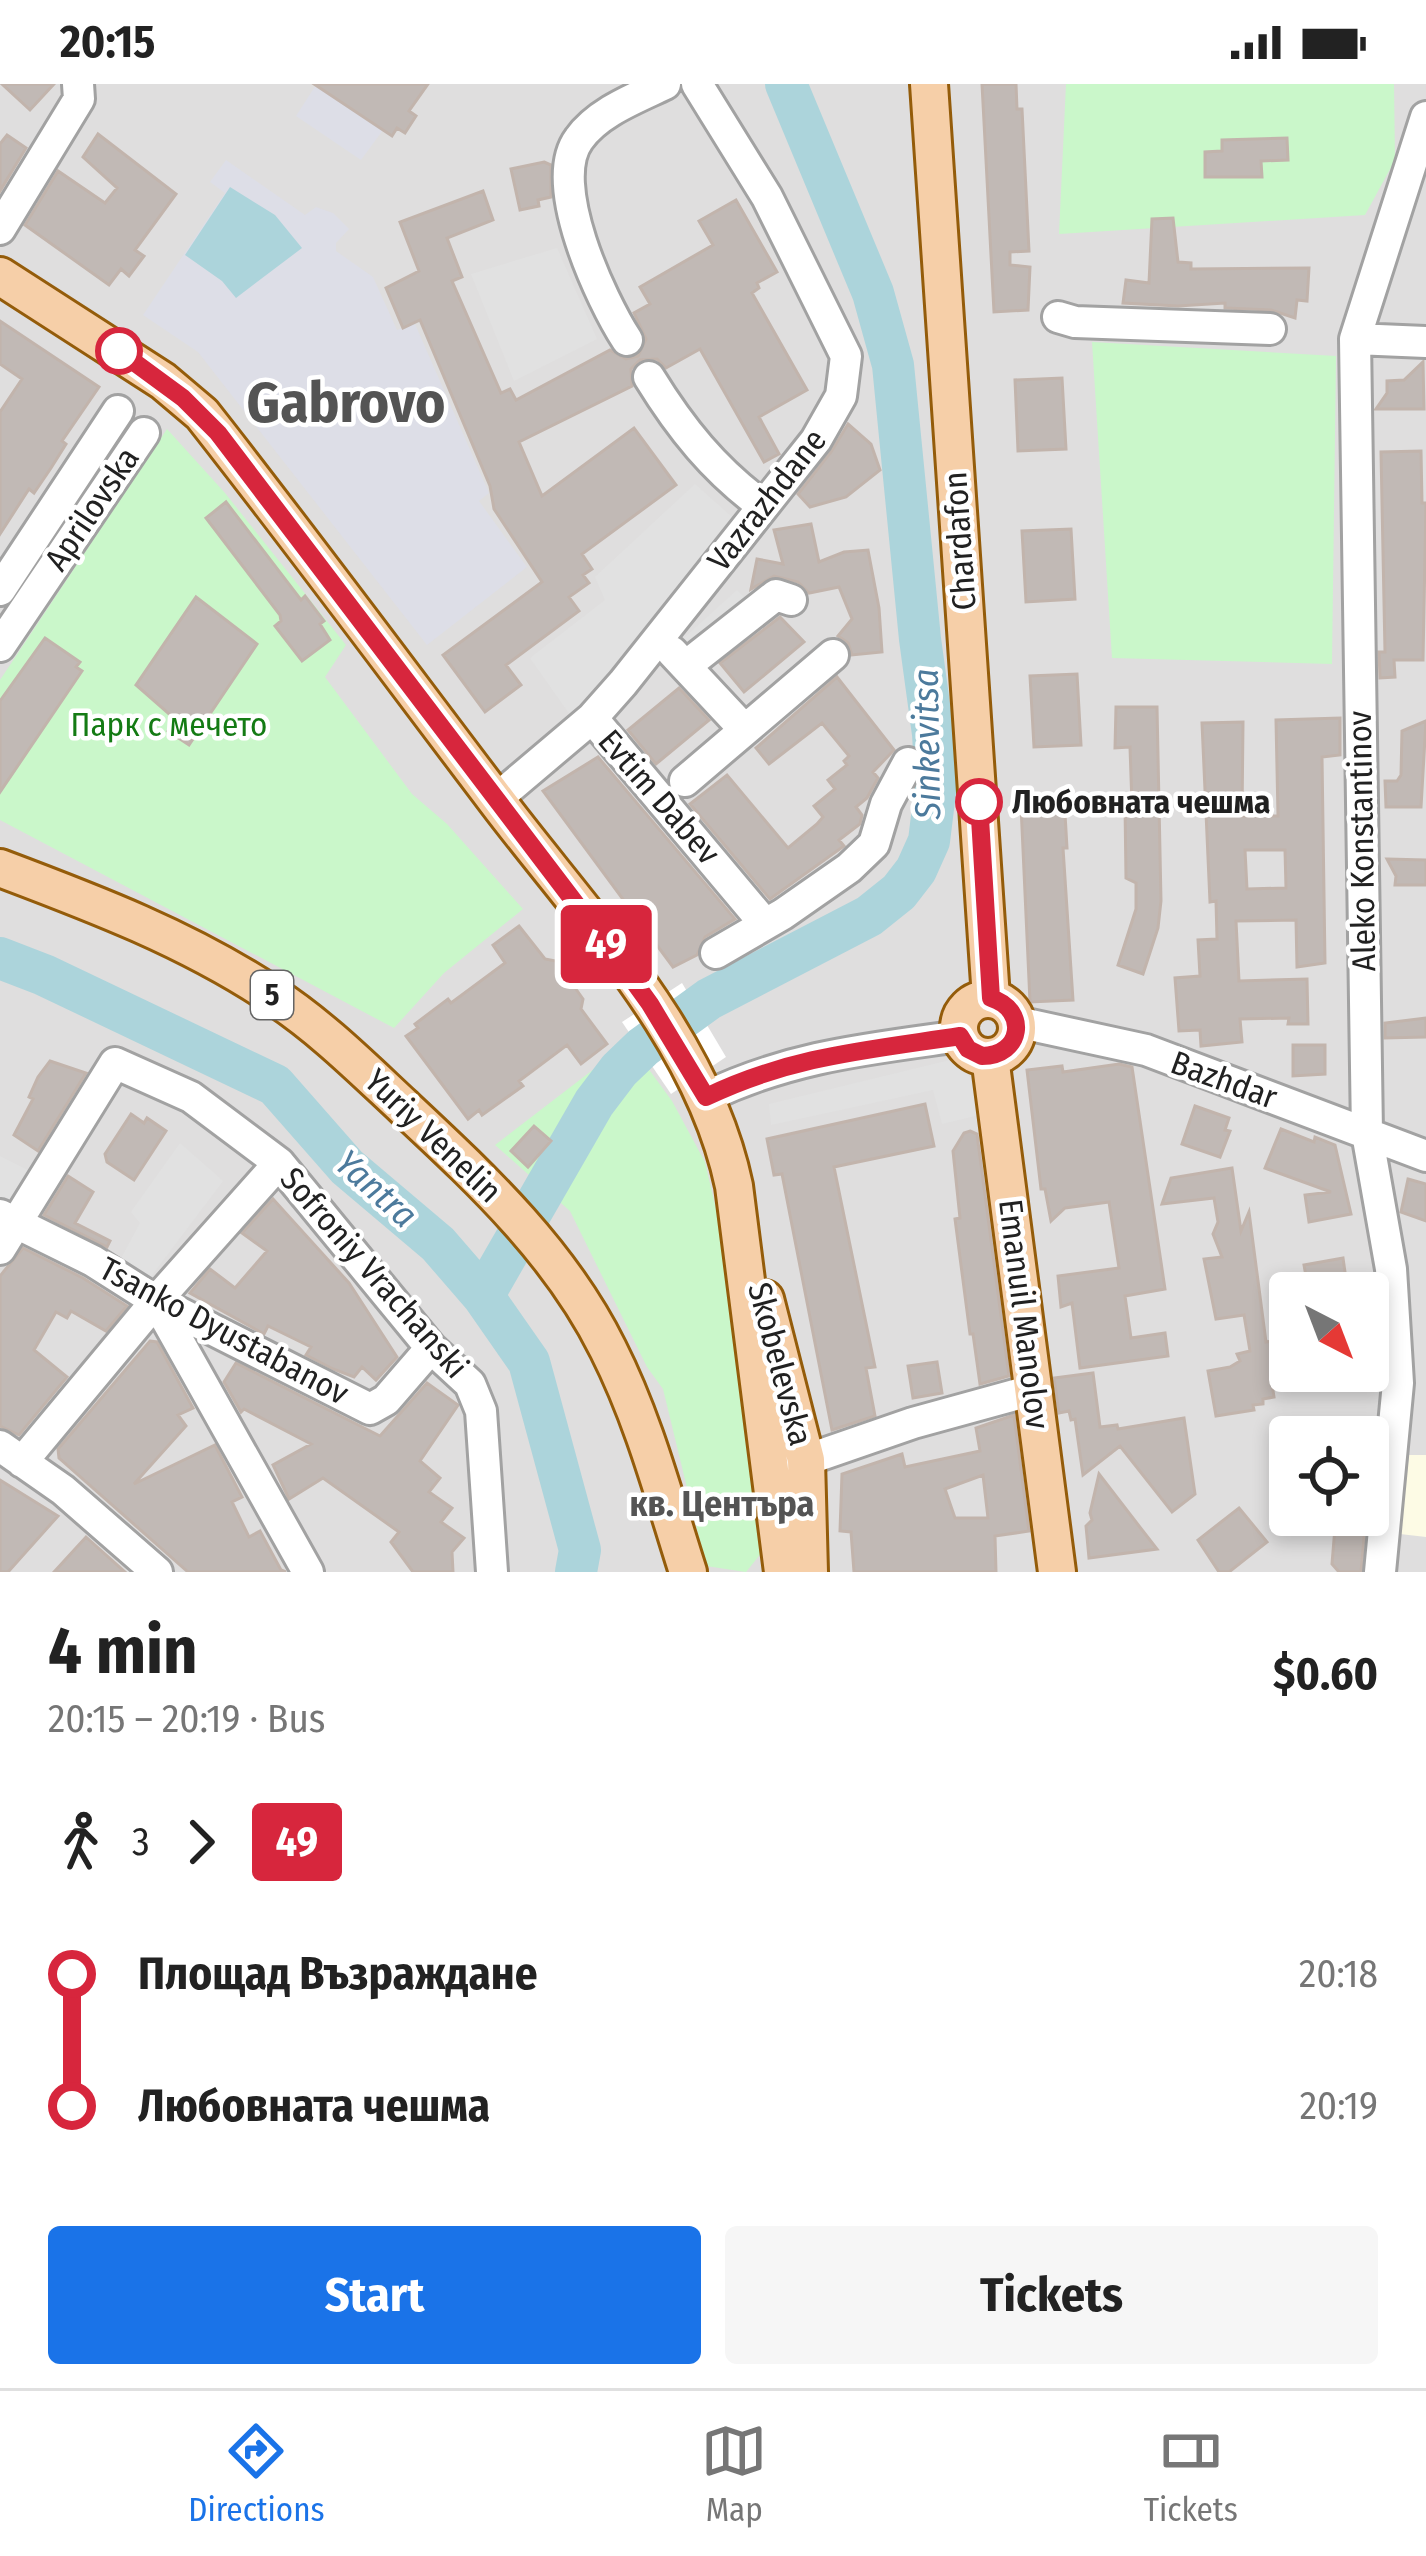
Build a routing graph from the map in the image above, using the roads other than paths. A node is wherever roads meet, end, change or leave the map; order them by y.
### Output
1 (79, 84) edge
2 (665, 84) edge
3 (697, 84) edge
4 (929, 84) edge
5 (616, 95) edge
6 (1426, 117) edge
7 (0, 230) edge
8 (0, 276) edge
9 (1058, 317) dead end
10 (1270, 328) dead end
11 (1355, 339) junction
12 (627, 340) dead end
13 (1426, 342) edge
14 (649, 377) dead end
15 (118, 411) dead end
16 (145, 433) dead end
17 (763, 506) junction
18 (0, 590) edge
19 (791, 601) dead end
20 (658, 641) junction
21 (0, 646) edge
22 (833, 655) dead end
23 (687, 665) junction
24 (592, 718) junction
25 (744, 729) junction
26 (908, 764) dead end
27 (685, 781) dead end
28 (495, 800) junction
29 (0, 868) edge
30 (765, 924) junction
31 (716, 953) dead end
32 (1004, 1010) junction
33 (975, 1046) junction
34 (701, 1088) junction
35 (1367, 1133) junction
36 (1426, 1156) edge
37 (279, 1162) junction
38 (5, 1229) edge
39 (742, 1230) junction
40 (155, 1301) junction
41 (238, 1342) junction
42 (431, 1348) junction
43 (199, 1379) junction
44 (1033, 1390) junction
45 (11, 1454) edge
46 (806, 1460) junction
47 (774, 1486) junction
48 (157, 1572) edge
49 (308, 1572) edge
50 (492, 1572) edge
51 (688, 1572) edge
52 (784, 1572) edge
53 (808, 1572) edge
54 (1058, 1572) edge
55 (1380, 1572) edge

1 - 7 street
2 - 5 street
3 - 17 street, Vazrazhdane
4 - 32 main road, Chardafon
5 - 12 street
6 - 11 street, Aleko Konstantinov
8 - 28 main road, Skobelevska
9 - 10 street
11 - 13 street
11 - 35 street, Aleko Konstantinov
14 - 17 street
15 - 18 street, Aprilovska
16 - 21 street, Aprilovska
17 - 20 street, Vazrazhdane
19 - 23 street
20 - 23 street
20 - 24 street, Vazrazhdane
22 - 25 street
23 - 25 street
24 - 28 street, Vazrazhdane
24 - 30 street, Evtim Dabev
25 - 27 street
26 - 30 street
28 - 34 main road, Skobelevska
29 - 51 main road, Yuriy Venelin / 5
30 - 31 street
32 - 33 main road
32 - 33 main road
32 - 35 street, Bazhdar
33 - 34 street
33 - 44 main road, Emanuil Manolov
34 - 39 main road, Skobelevska
35 - 36 street, Bazhdar
35 - 55 street, Aleko Konstantinov
37 - 38 street, Sofroniy Vrachanski
37 - 40 street
37 - 42 street, Sofroniy Vrachanski
38 - 40 street, Tsanko Dyustabanov
39 - 46 main road, Skobelevska
39 - 47 main road, Skobelevska
40 - 41 street, Tsanko Dyustabanov
40 - 43 street
40 - 45 street
41 - 42 street, Tsanko Dyustabanov
41 - 43 street
42 - 50 street, Sofroniy Vrachanski
43 - 49 street
44 - 46 street
44 - 54 main road, Emanuil Manolov
45 - 48 street
46 - 47 street
46 - 53 main road, Skobelevska
47 - 52 main road, Skobelevska

